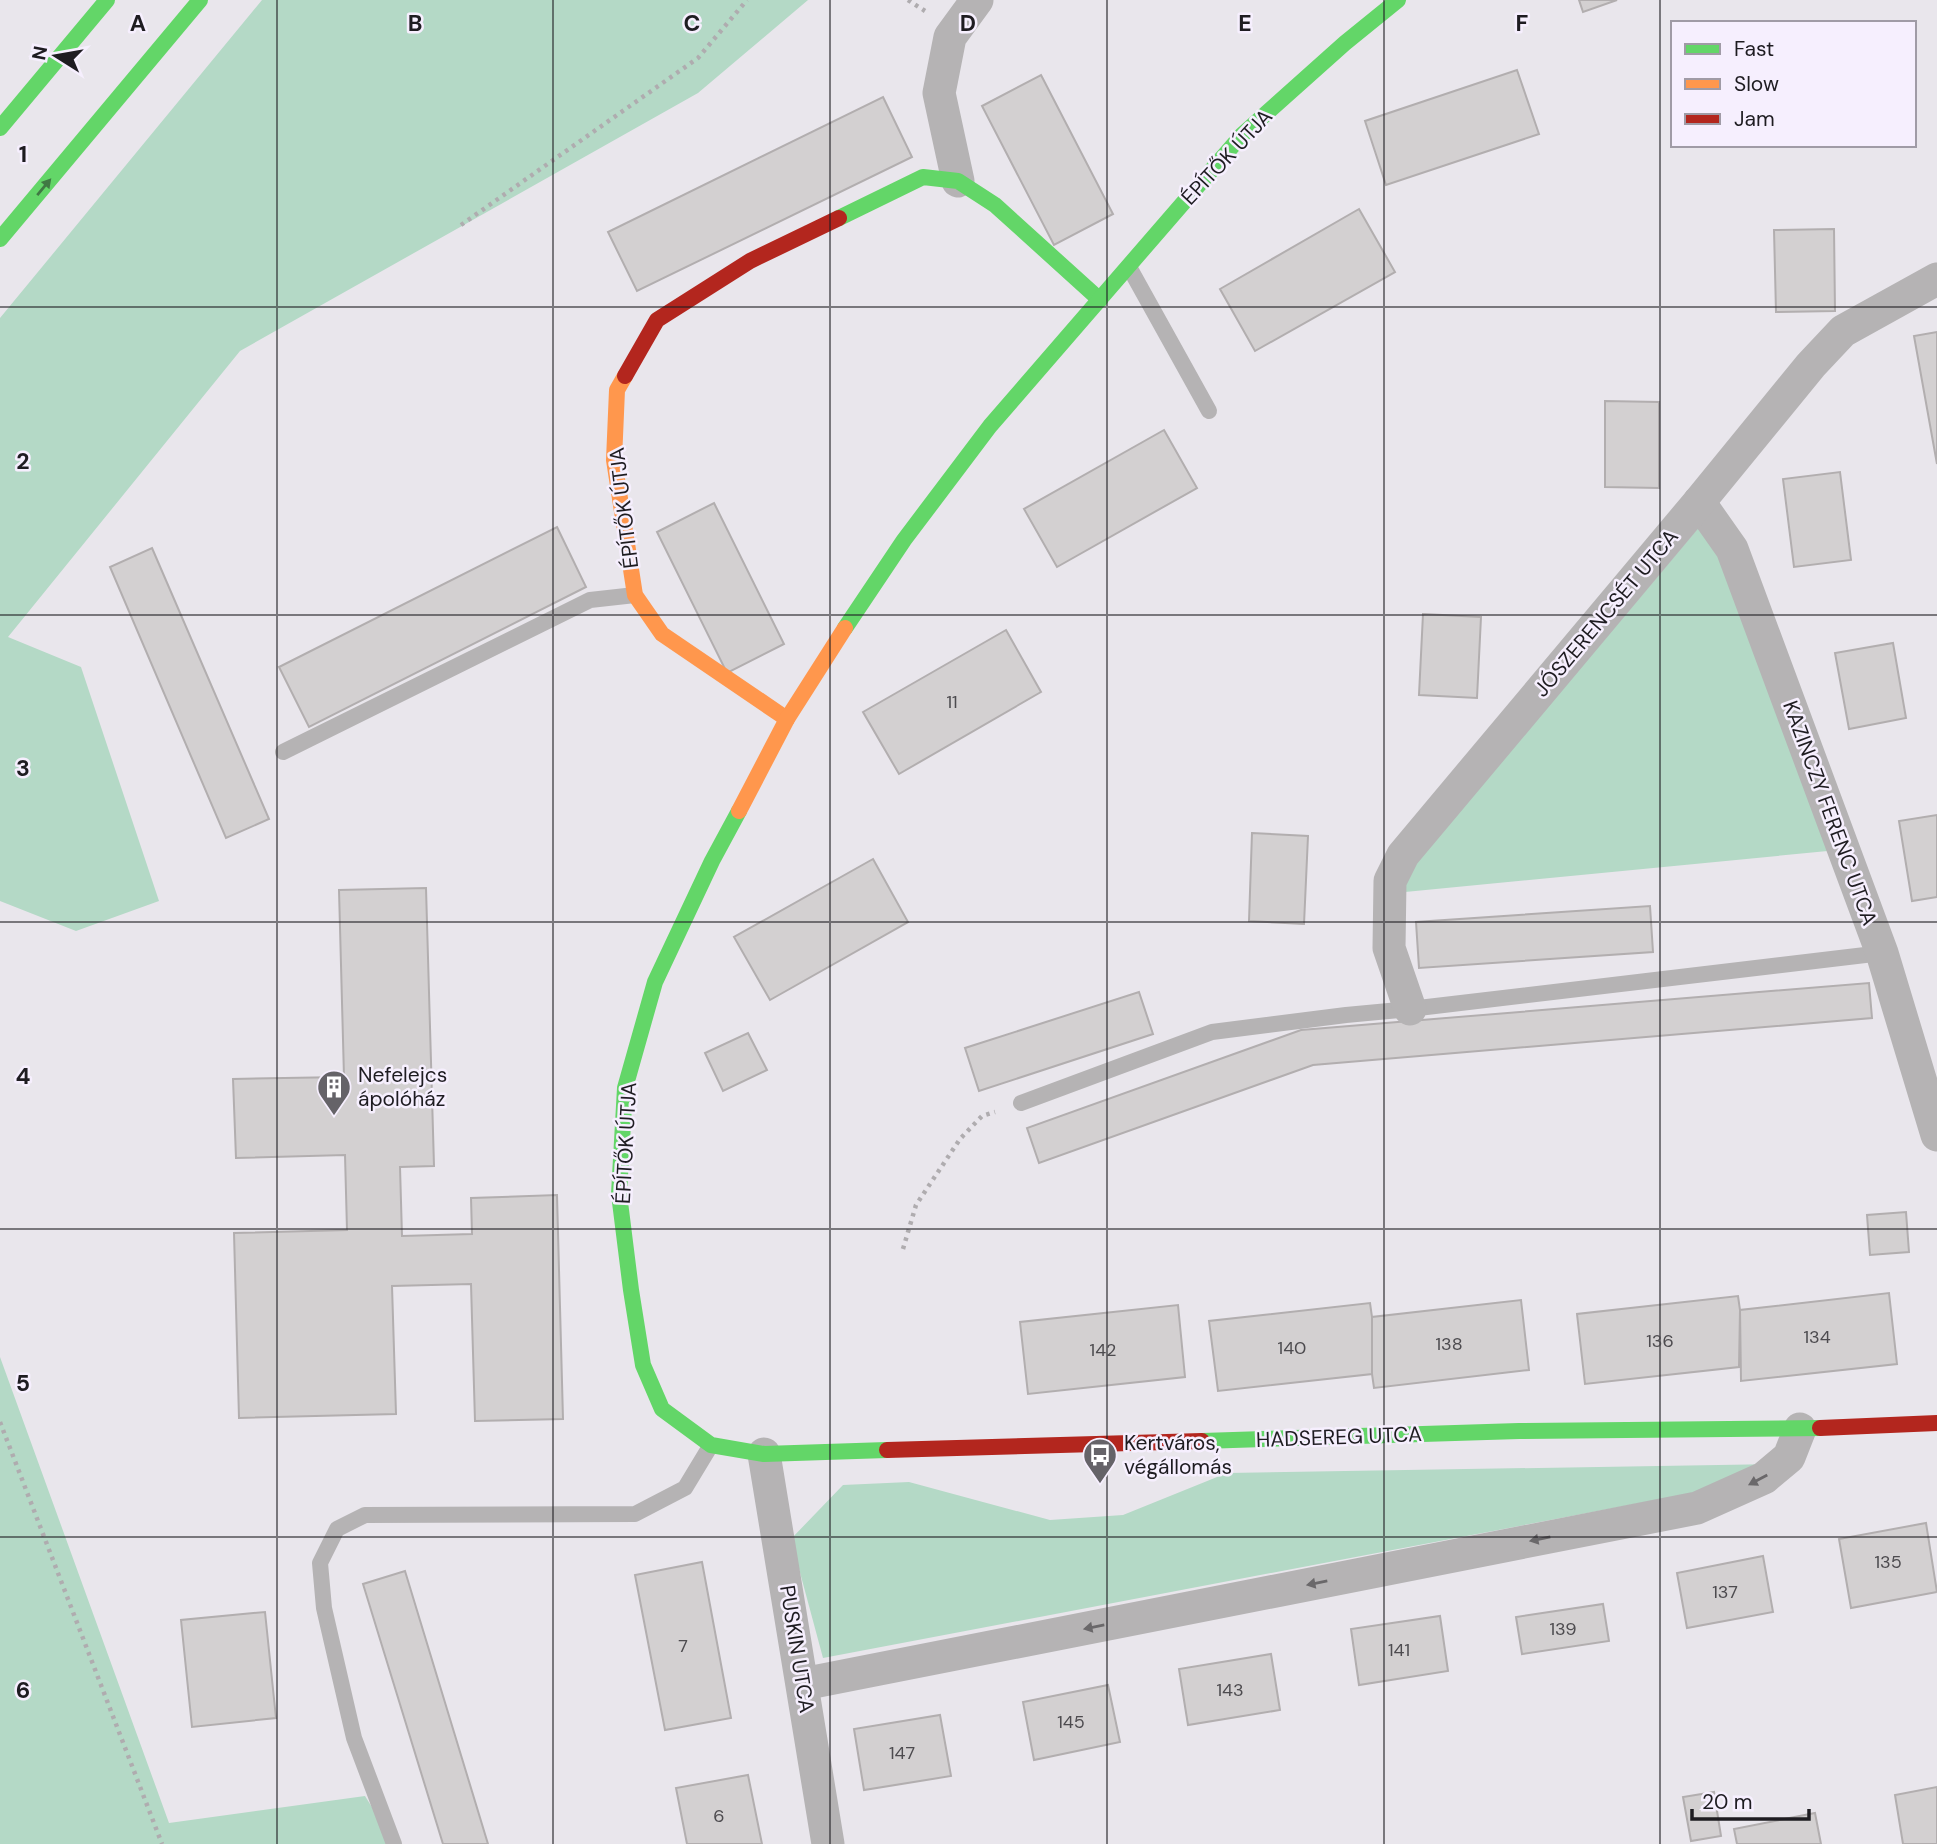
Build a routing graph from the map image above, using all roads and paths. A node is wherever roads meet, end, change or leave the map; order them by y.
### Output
1 (107, 0) edge
2 (200, 0) edge
3 (747, 0) edge
4 (977, 0) edge
5 (1398, 0) edge
6 (0, 128) edge
7 (958, 181) junction
8 (461, 225) dead end
9 (0, 239) edge
10 (1129, 267) junction
11 (1937, 279) edge
12 (1100, 300) junction
13 (1209, 411) dead end
14 (1699, 502) junction
15 (635, 595) junction
16 (787, 719) junction
17 (283, 752) dead end
18 (1882, 953) junction
19 (1410, 1009) junction
20 (1021, 1103) joint
21 (1937, 1135) edge
22 (903, 1249) dead end
23 (0, 1422) edge
24 (1937, 1423) edge
25 (1800, 1429) junction
26 (711, 1445) junction
27 (764, 1454) junction
28 (803, 1684) junction
29 (162, 1844) edge
30 (394, 1844) edge
31 (828, 1844) edge

1 - 6 main road
9 -> 2 main road
3 - 8 path
4 - 7 street
5 - 10 main road, ÉPÍTŐK ÚTJA
7 - 12 main road, ÉPÍTŐK ÚTJA
7 - 15 main road, ÉPÍTŐK ÚTJA
10 - 12 main road, ÉPÍTŐK ÚTJA
10 - 13 lane
11 - 14 street, JÓSZERENCSÉT UTCA
12 - 16 main road, ÉPÍTŐK ÚTJA
14 - 18 street, KAZINCZY FERENC UTCA
14 - 19 street, JÓSZERENCSÉT UTCA
15 - 16 main road, ÉPÍTŐK ÚTJA
15 - 17 lane
16 - 26 main road, ÉPÍTŐK ÚTJA
18 - 19 lane
18 - 21 street, KAZINCZY FERENC UTCA
19 - 20 lane
20 - 22 path
23 - 29 path
24 - 25 main road, HADSEREG UTCA
25 - 27 main road, HADSEREG UTCA
25 -> 28 street
26 - 27 main road, HADSEREG UTCA
26 - 30 lane
27 - 28 street, PUSKIN UTCA
28 - 31 street, PUSKIN UTCA

